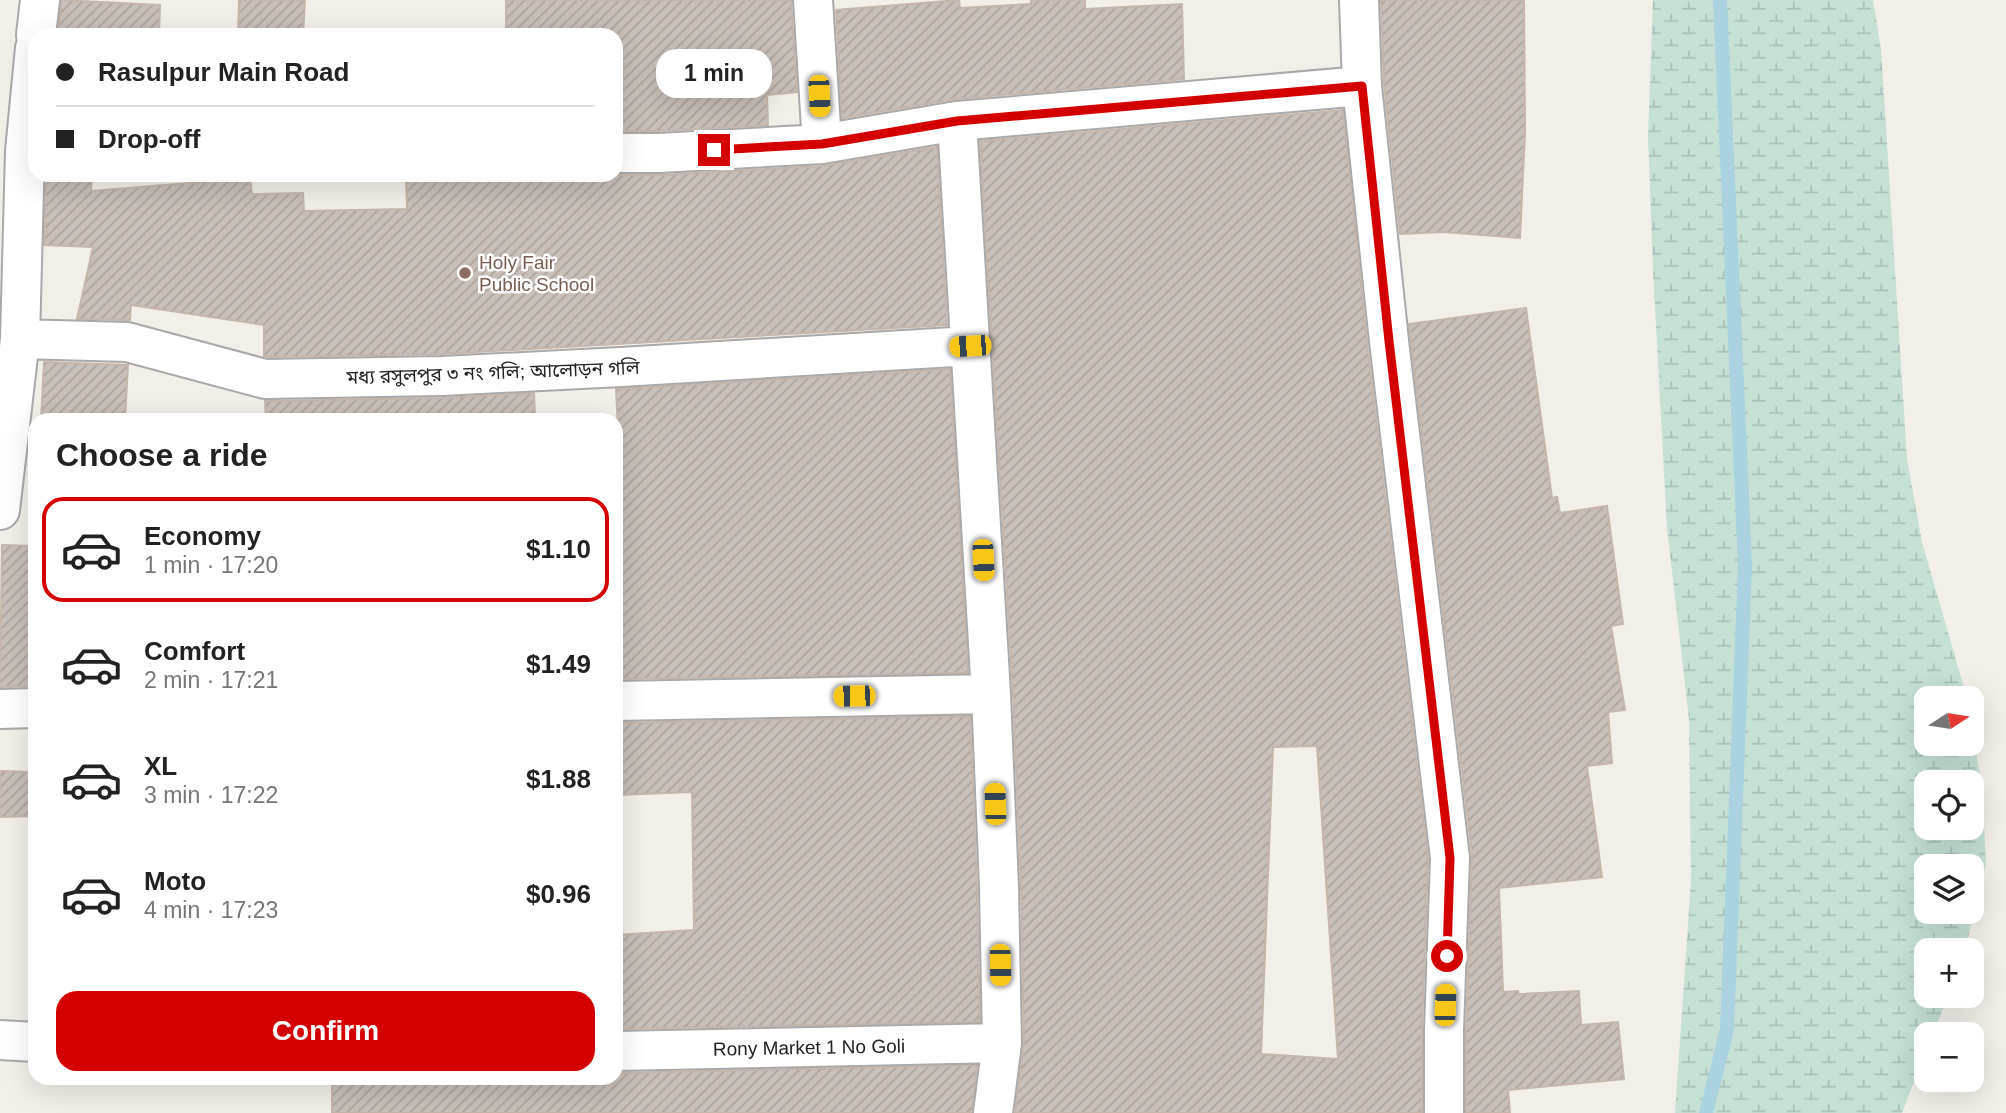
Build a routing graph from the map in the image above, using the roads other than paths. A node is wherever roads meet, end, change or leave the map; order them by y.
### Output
1 (40, 0) edge
2 (813, 0) edge
3 (1359, 0) edge
4 (37, 28) edge
5 (1362, 86) junction
6 (957, 121) junction
7 (822, 144) junction
8 (623, 153) edge
9 (28, 182) edge
10 (20, 339) junction
11 (970, 346) junction
12 (0, 510) edge
13 (991, 694) junction
14 (623, 701) edge
15 (28, 708) edge
16 (0, 709) edge
17 (0, 1041) edge
18 (28, 1042) edge
19 (1002, 1043) junction
20 (623, 1051) edge
21 (993, 1113) edge
22 (1444, 1113) edge

1 - 4 street
2 - 7 street
3 - 5 street
5 - 6 street
5 - 22 street
6 - 7 street
6 - 11 street
7 - 8 street
9 - 10 street
10 - 11 street, মধ্য রসুলপুর ৩ নং গলি; আলোড়ন গলি
10 - 12 street
11 - 13 street
13 - 14 street
13 - 19 street
15 - 16 street
17 - 18 street
19 - 20 street, Rony Market 1 No Goli
19 - 21 street

